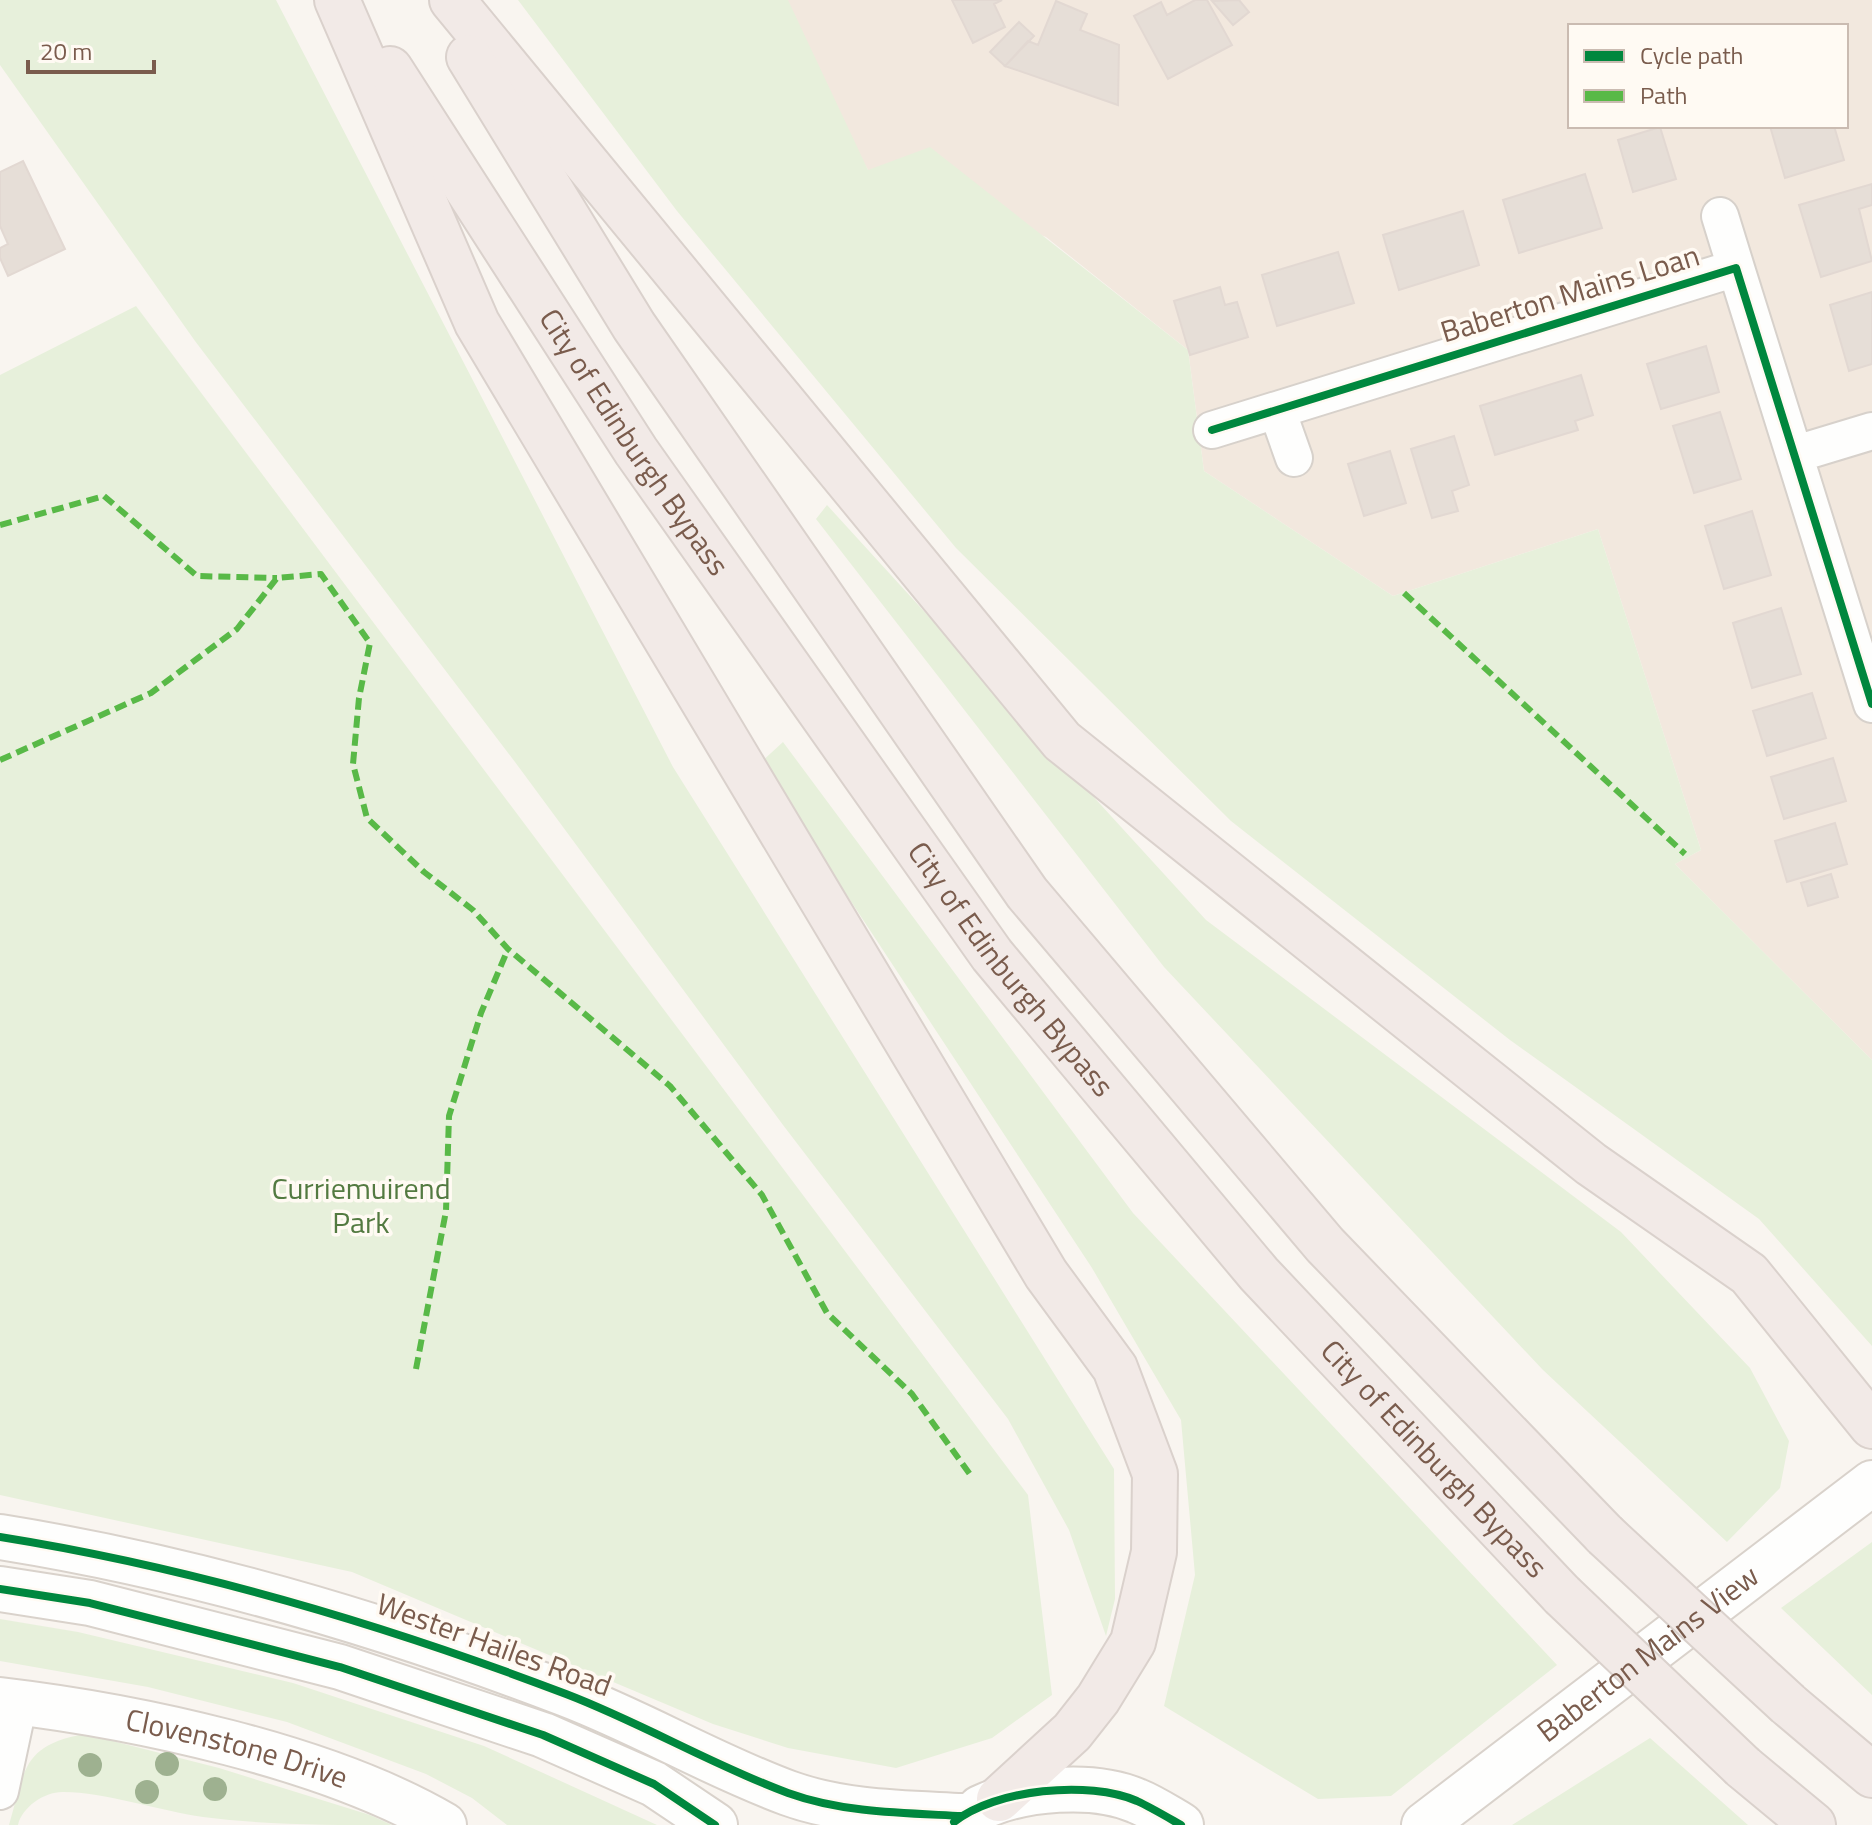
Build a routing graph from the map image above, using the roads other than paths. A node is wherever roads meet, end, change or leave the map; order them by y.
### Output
1 (337, 0) edge
2 (346, 0) edge
3 (434, 0) edge
4 (452, 0) edge
5 (1720, 216) dead end
6 (1736, 268) junction
7 (1277, 410) junction
8 (1212, 430) dead end
9 (1872, 431) edge
10 (1796, 454) junction
11 (1294, 458) dead end
12 (1872, 704) edge
13 (1872, 1426) edge
14 (1872, 1483) edge
15 (0, 1537) edge
16 (0, 1589) edge
17 (9, 1701) edge
18 (1872, 1775) edge
19 (0, 1791) edge
20 (971, 1813) edge
21 (444, 1825) edge
22 (715, 1825) edge
23 (1181, 1825) edge
24 (1424, 1825) edge
25 (1813, 1825) edge

1 - 20 highway
2 - 25 highway, City of Edinburgh Bypass, bridge
3 - 18 highway, City of Edinburgh Bypass, bridge
4 - 13 highway
5 - 6 street, Baberton Mains Loan
6 - 7 street, Baberton Mains Loan
6 - 10 street, Baberton Mains Loan
7 - 8 street, Baberton Mains Loan
7 - 11 street
9 - 10 street
10 - 12 street, Baberton Mains Loan
14 - 24 main road, Baberton Mains View
15 - 20 main road, Wester Hailes Road
16 - 22 main road
17 - 19 street, Clovenstone Drive
17 - 21 main road, Clovenstone Drive
20 - 23 main road, Wester Hailes Road

